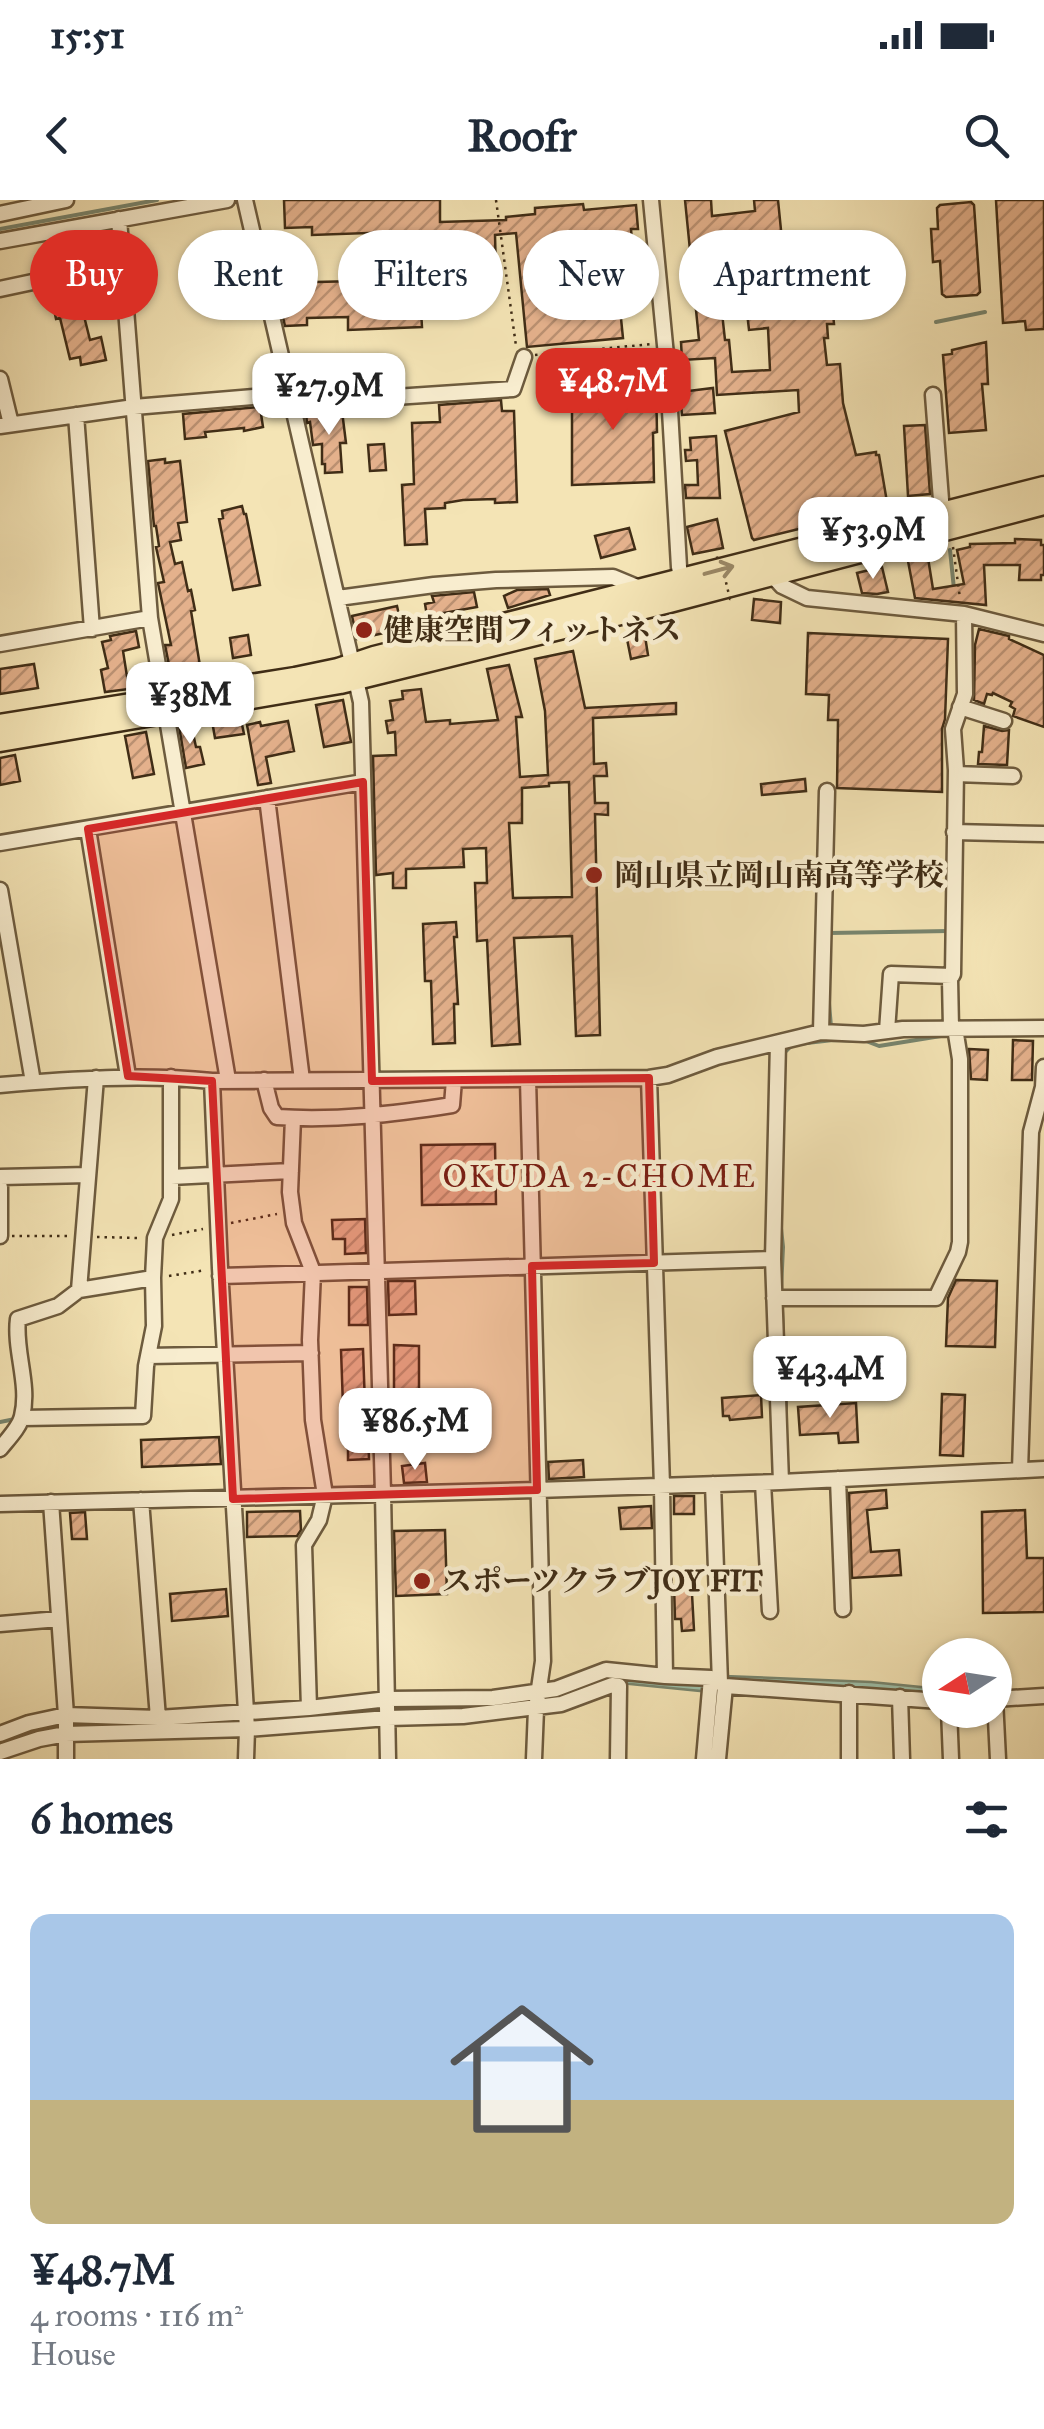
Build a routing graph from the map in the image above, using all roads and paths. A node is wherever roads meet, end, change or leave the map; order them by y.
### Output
1 (66, 200) edge
2 (227, 200) edge
3 (245, 200) edge
4 (496, 200) edge
5 (651, 200) edge
6 (0, 214) edge
7 (119, 219) junction
8 (120, 230) edge
9 (0, 241) edge
10 (30, 283) edge
11 (0, 290) edge
12 (127, 320) edge
13 (664, 343) junction
14 (523, 358) junction
15 (0, 378) edge
16 (933, 395) dead end
17 (290, 399) junction
18 (134, 407) junction
19 (76, 415) junction
20 (5, 425) edge
21 (1044, 502) edge
22 (942, 513) junction
23 (953, 540) dead end
24 (716, 558) dead end
25 (768, 566) junction
26 (684, 588) junction
27 (642, 589) junction
28 (338, 598) junction
29 (734, 598) dead end
30 (959, 614) junction
31 (150, 618) junction
32 (92, 629) junction
33 (1044, 634) edge
34 (0, 644) edge
35 (355, 671) junction
36 (165, 705) junction
37 (960, 707) junction
38 (1004, 721) dead end
39 (0, 725) edge
40 (0, 741) edge
41 (956, 774) junction
42 (1013, 776) dead end
43 (363, 782) junction
44 (827, 791) dead end
45 (267, 798) junction
46 (184, 812) junction
47 (88, 829) junction
48 (954, 832) junction
49 (1044, 834) edge
50 (0, 843) edge
51 (0, 890) edge
52 (952, 976) junction
53 (953, 1028) junction
54 (1044, 1028) edge
55 (887, 1031) junction
56 (821, 1032) junction
57 (778, 1043) junction
58 (1044, 1067) edge
59 (128, 1076) junction
60 (171, 1077) junction
61 (96, 1078) junction
62 (649, 1078) junction
63 (528, 1079) junction
64 (228, 1080) junction
65 (264, 1080) junction
66 (302, 1080) junction
67 (454, 1080) junction
68 (212, 1081) junction
69 (372, 1081) junction
70 (33, 1082) junction
71 (0, 1085) edge
72 (372, 1117) junction
73 (293, 1118) junction
74 (291, 1170) junction
75 (88, 1175) junction
76 (216, 1176) junction
77 (0, 1177) edge
78 (170, 1177) junction
79 (0, 1187) edge
80 (0, 1236) edge
81 (773, 1259) junction
82 (654, 1262) junction
83 (532, 1266) junction
84 (375, 1270) junction
85 (220, 1272) junction
86 (313, 1272) junction
87 (152, 1278) junction
88 (78, 1290) junction
89 (779, 1298) junction
90 (311, 1353) junction
91 (148, 1356) junction
92 (224, 1356) junction
93 (22, 1418) junction
94 (0, 1449) edge
95 (1044, 1469) edge
96 (1020, 1470) junction
97 (838, 1479) junction
98 (780, 1482) junction
99 (763, 1483) junction
100 (713, 1484) junction
101 (662, 1486) junction
102 (537, 1490) junction
103 (383, 1494) junction
104 (325, 1496) junction
105 (233, 1499) junction
106 (141, 1500) junction
107 (51, 1502) junction
108 (0, 1504) edge
109 (843, 1609) dead end
110 (770, 1611) dead end
111 (59, 1618) junction
112 (0, 1624) edge
113 (665, 1676) junction
114 (717, 1683) junction
115 (539, 1691) junction
116 (849, 1693) junction
117 (1044, 1696) edge
118 (900, 1698) junction
119 (388, 1699) junction
120 (922, 1700) edge
121 (309, 1708) junction
122 (536, 1709) junction
123 (245, 1711) junction
124 (66, 1716) junction
125 (158, 1718) junction
126 (388, 1718) junction
127 (950, 1728) edge
128 (247, 1729) junction
129 (0, 1734) edge
130 (66, 1734) junction
131 (0, 1752) edge
132 (66, 1759) edge
133 (246, 1759) edge
134 (388, 1759) edge
135 (534, 1759) edge
136 (618, 1759) edge
137 (704, 1759) edge
138 (718, 1759) edge
139 (849, 1759) edge
140 (902, 1759) edge
141 (951, 1759) edge
142 (998, 1759) edge

1 - 6 street
2 - 7 street
3 - 17 street
4 - 14 path
5 - 13 street
7 - 8 street
7 - 9 street
10 - 11 street
12 - 18 street
13 - 14 path
13 - 26 street
14 - 17 street
15 - 20 street
16 - 22 street
17 - 18 street
17 - 28 street
18 - 19 street
18 - 31 street
19 - 20 street
19 - 32 street
21 - 22 highway
21 - 25 highway
22 - 25 highway
23 - 30 path
24 - 29 path, bridge
25 - 26 highway
25 - 30 street
26 - 27 highway
26 - 35 highway
27 - 28 street
27 - 35 highway
28 - 35 street
30 - 33 street
30 - 37 street
31 - 32 street
31 - 36 street
32 - 34 street
35 - 36 highway
35 - 43 street
36 - 39 highway
36 - 40 highway
36 - 46 street
37 - 38 street
37 - 41 street
41 - 42 street
41 - 48 street
43 - 45 street
43 - 69 street
44 - 56 street
45 - 46 street
45 - 66 street
46 - 47 street
46 - 64 street
47 - 50 street
47 - 59 street
48 - 49 street
48 - 52 street
51 - 70 street
52 - 53 street
52 - 55 street
53 - 54 street
53 - 55 street
53 - 89 street
55 - 56 street
56 - 57 street
57 - 62 street
57 - 81 street
58 - 96 street
59 - 60 street
59 - 61 street
60 - 68 street
60 - 78 street
61 - 70 street
61 - 75 street
62 - 63 street
62 - 82 street
63 - 67 street
63 - 83 street
64 - 65 street
64 - 68 street
65 - 66 street
65 - 73 street
66 - 69 street
67 - 69 street
67 - 72 street
68 - 76 street
69 - 72 street
70 - 71 street
72 - 73 street
72 - 84 street
73 - 74 street
74 - 76 street
74 - 86 street
75 - 77 street
75 - 88 street
76 - 78 street
76 - 85 street
78 - 87 street
79 - 80 street
81 - 82 street
81 - 89 street
82 - 83 street
82 - 101 street
83 - 84 street
83 - 102 street
84 - 86 street
84 - 103 street
85 - 86 street
85 - 87 path
85 - 92 street
86 - 90 street
87 - 88 street
87 - 91 street
88 - 93 street
89 - 98 street
90 - 92 street
90 - 104 street
91 - 92 street
91 - 93 street
92 - 105 street
93 - 94 street
95 - 96 street
96 - 97 street
97 - 98 street
97 - 109 street
98 - 99 street
99 - 100 street
99 - 110 street
100 - 101 street
100 - 114 street
101 - 102 street
101 - 113 street
102 - 103 street
102 - 115 street
103 - 104 street
103 - 119 street
104 - 105 street
104 - 121 street
105 - 106 street
105 - 123 street
106 - 107 street
106 - 125 street
107 - 108 street
107 - 111 street
111 - 112 street
111 - 124 street
113 - 114 street
113 - 115 street
114 - 116 street
114 - 137 street
114 - 138 street
115 - 119 street
115 - 122 street
116 - 118 street
116 - 139 street
117 - 142 street
118 - 120 street
118 - 140 street
119 - 121 street
119 - 126 street
121 - 123 street
122 - 126 street
122 - 135 street
122 - 136 street
123 - 125 street
123 - 128 street
124 - 125 street
124 - 129 street
124 - 130 street
126 - 128 street
126 - 134 street
127 - 141 street
128 - 130 street
128 - 133 street
130 - 131 street
130 - 132 street

